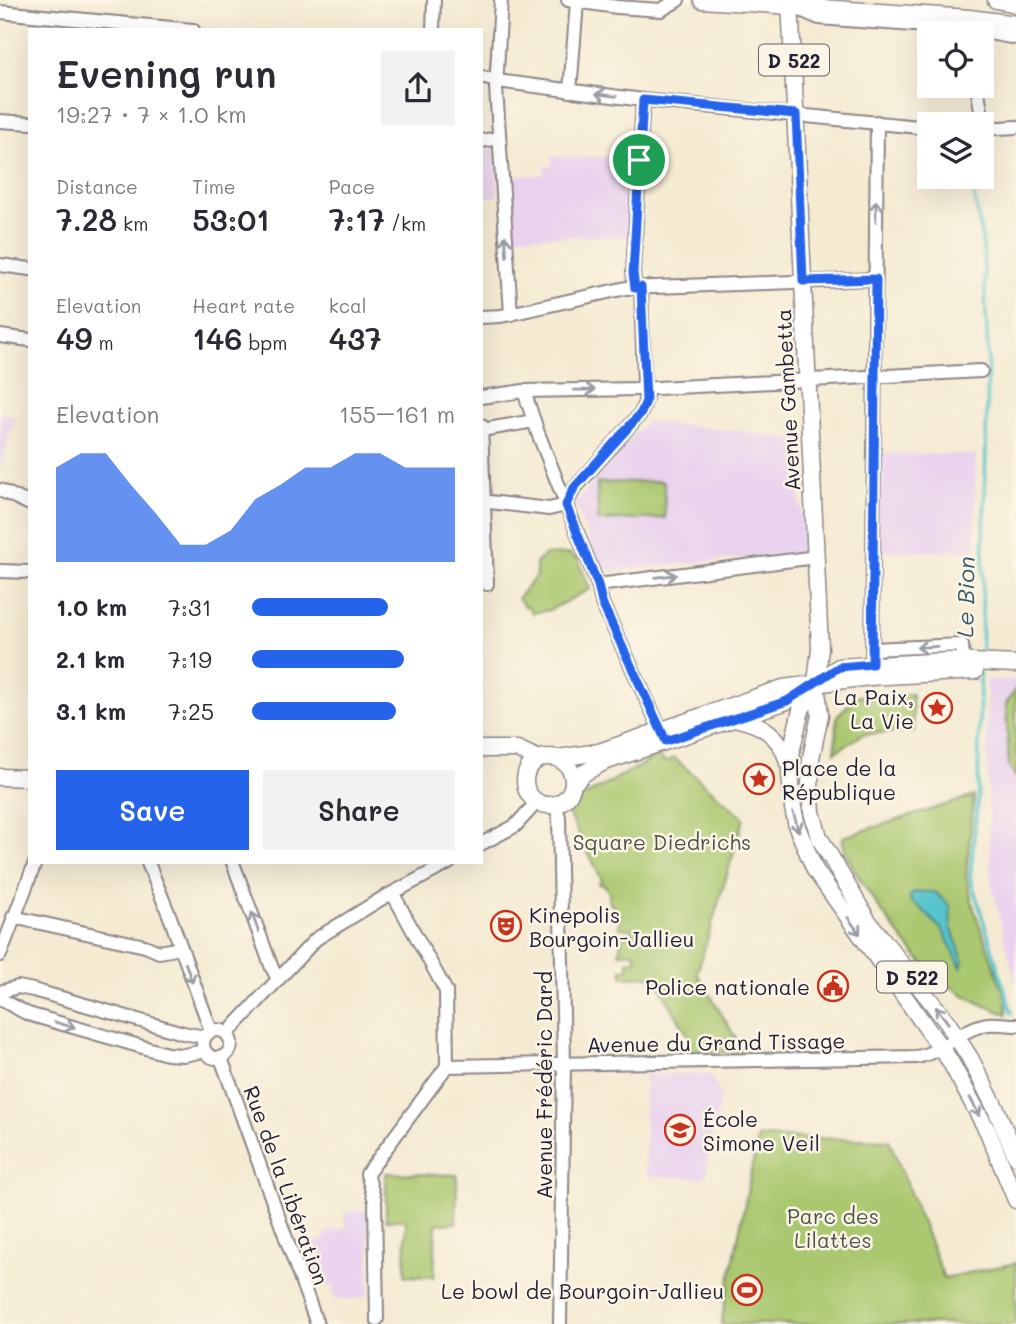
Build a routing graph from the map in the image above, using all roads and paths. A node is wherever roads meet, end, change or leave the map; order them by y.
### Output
1 (434, 0) edge
2 (501, 0) edge
3 (678, 0) edge
4 (702, 0) edge
5 (996, 0) edge
6 (573, 1) edge
7 (790, 3) edge
8 (1016, 4) edge
9 (7, 8) edge
10 (65, 24) edge
11 (1016, 24) edge
12 (917, 27) edge
13 (150, 28) edge
14 (433, 28) edge
15 (994, 35) edge
16 (1016, 38) edge
17 (483, 78) edge
18 (497, 81) junction
19 (570, 90) junction
20 (643, 100) junction
21 (796, 114) junction
22 (0, 121) edge
23 (877, 122) junction
24 (28, 123) edge
25 (917, 127) edge
26 (1016, 127) edge
27 (994, 128) edge
28 (499, 138) junction
29 (483, 141) edge
30 (0, 265) edge
31 (28, 269) edge
32 (876, 279) junction
33 (803, 281) junction
34 (638, 288) junction
35 (506, 315) junction
36 (483, 317) edge
37 (0, 336) edge
38 (28, 341) edge
39 (981, 371) dead end
40 (874, 376) junction
41 (807, 380) junction
42 (646, 388) junction
43 (524, 391) junction
44 (483, 397) edge
45 (534, 421) junction
46 (483, 430) edge
47 (0, 490) edge
48 (483, 501) edge
49 (28, 503) edge
50 (566, 505) junction
51 (483, 518) edge
52 (816, 557) junction
53 (0, 571) edge
54 (28, 572) edge
55 (487, 584) dead end
56 (598, 585) junction
57 (872, 657) junction
58 (1010, 664) edge
59 (968, 667) junction
60 (816, 682) junction
61 (738, 719) junction
62 (663, 736) junction
63 (488, 749) edge
64 (558, 758) junction
65 (533, 763) junction
66 (790, 772) junction
67 (0, 777) edge
68 (28, 778) edge
69 (573, 784) junction
70 (537, 802) junction
71 (555, 804) junction
72 (483, 843) edge
73 (35, 864) edge
74 (148, 864) edge
75 (233, 864) edge
76 (447, 864) edge
77 (393, 894) junction
78 (13, 917) junction
79 (181, 948) junction
80 (0, 955) edge
81 (278, 979) junction
82 (1, 995) edge
83 (1016, 1025) edge
84 (208, 1034) junction
85 (228, 1034) junction
86 (957, 1037) junction
87 (941, 1047) junction
88 (204, 1051) junction
89 (221, 1058) junction
90 (564, 1064) junction
91 (447, 1066) junction
92 (1016, 1156) edge
93 (1016, 1200) edge
94 (377, 1319) dead end
95 (317, 1324) edge
96 (560, 1324) edge

1 - 14 street
2 - 18 street
3 - 6 street
4 - 7 main road
5 - 8 main road
6 - 19 street
7 - 11 main road
7 - 12 street
7 - 21 main road, D 522
9 - 10 street
10 - 13 street
15 - 16 street
17 - 18 street
18 - 19 street
18 - 28 street
20 -> 19 street
20 - 21 street
20 - 34 street
21 - 23 street
21 - 33 main road, Avenue Gambetta / D 522
22 - 24 street
23 - 25 street
32 -> 23 street
26 - 27 street
28 - 29 street
35 -> 28 street
30 - 31 street
32 - 33 street
32 - 40 street
33 - 34 street
33 - 41 main road, Avenue Gambetta / D 522
34 - 35 street
34 - 42 street
35 - 36 street
37 - 38 street
39 - 40 street
40 - 41 street
40 - 57 street
41 - 42 street
41 - 52 main road, Avenue Gambetta / D 522
43 -> 42 street
42 - 50 street
43 - 44 street
43 - 45 street
45 - 46 street
45 - 50 street
47 - 49 street
48 - 50 street
50 - 56 street
51 - 55 street
56 -> 52 street
52 - 60 main road, Avenue Gambetta / D 522
53 - 54 street
56 - 62 street
59 -> 57 main road
57 - 60 main road
58 - 59 main road
59 - 60 main road
60 - 61 main road
60 - 62 main road
60 - 66 main road, D 522
86 -> 60 main road, D 522
61 - 62 main road
61 - 66 main road
62 - 64 main road
62 - 69 main road
63 - 65 main road
64 - 65 main road
64 - 69 main road
65 - 70 main road
66 -> 87 main road, D 522
67 - 68 main road
69 - 71 main road
70 - 71 main road
70 - 72 street
71 - 90 street, Avenue Frédéric Dard
73 - 78 street
74 - 79 street
81 -> 75 street
76 - 77 street
77 - 81 street
77 - 91 street
78 - 79 street
78 - 80 street
79 -> 84 street
81 - 85 street
82 - 84 street
82 -> 88 street
83 - 86 street, Avenue du Grand Tissage
84 - 85 street
84 - 88 street
85 - 89 street
86 - 87 street, Avenue du Grand Tissage
86 - 92 main road, D 522
87 - 90 street, Avenue du Grand Tissage
87 -> 93 main road, D 522
88 - 89 street
89 - 95 street, Rue de la Libération
90 - 91 street, Avenue du Grand Tissage
90 - 96 street, Avenue Frédéric Dard
91 - 94 street

